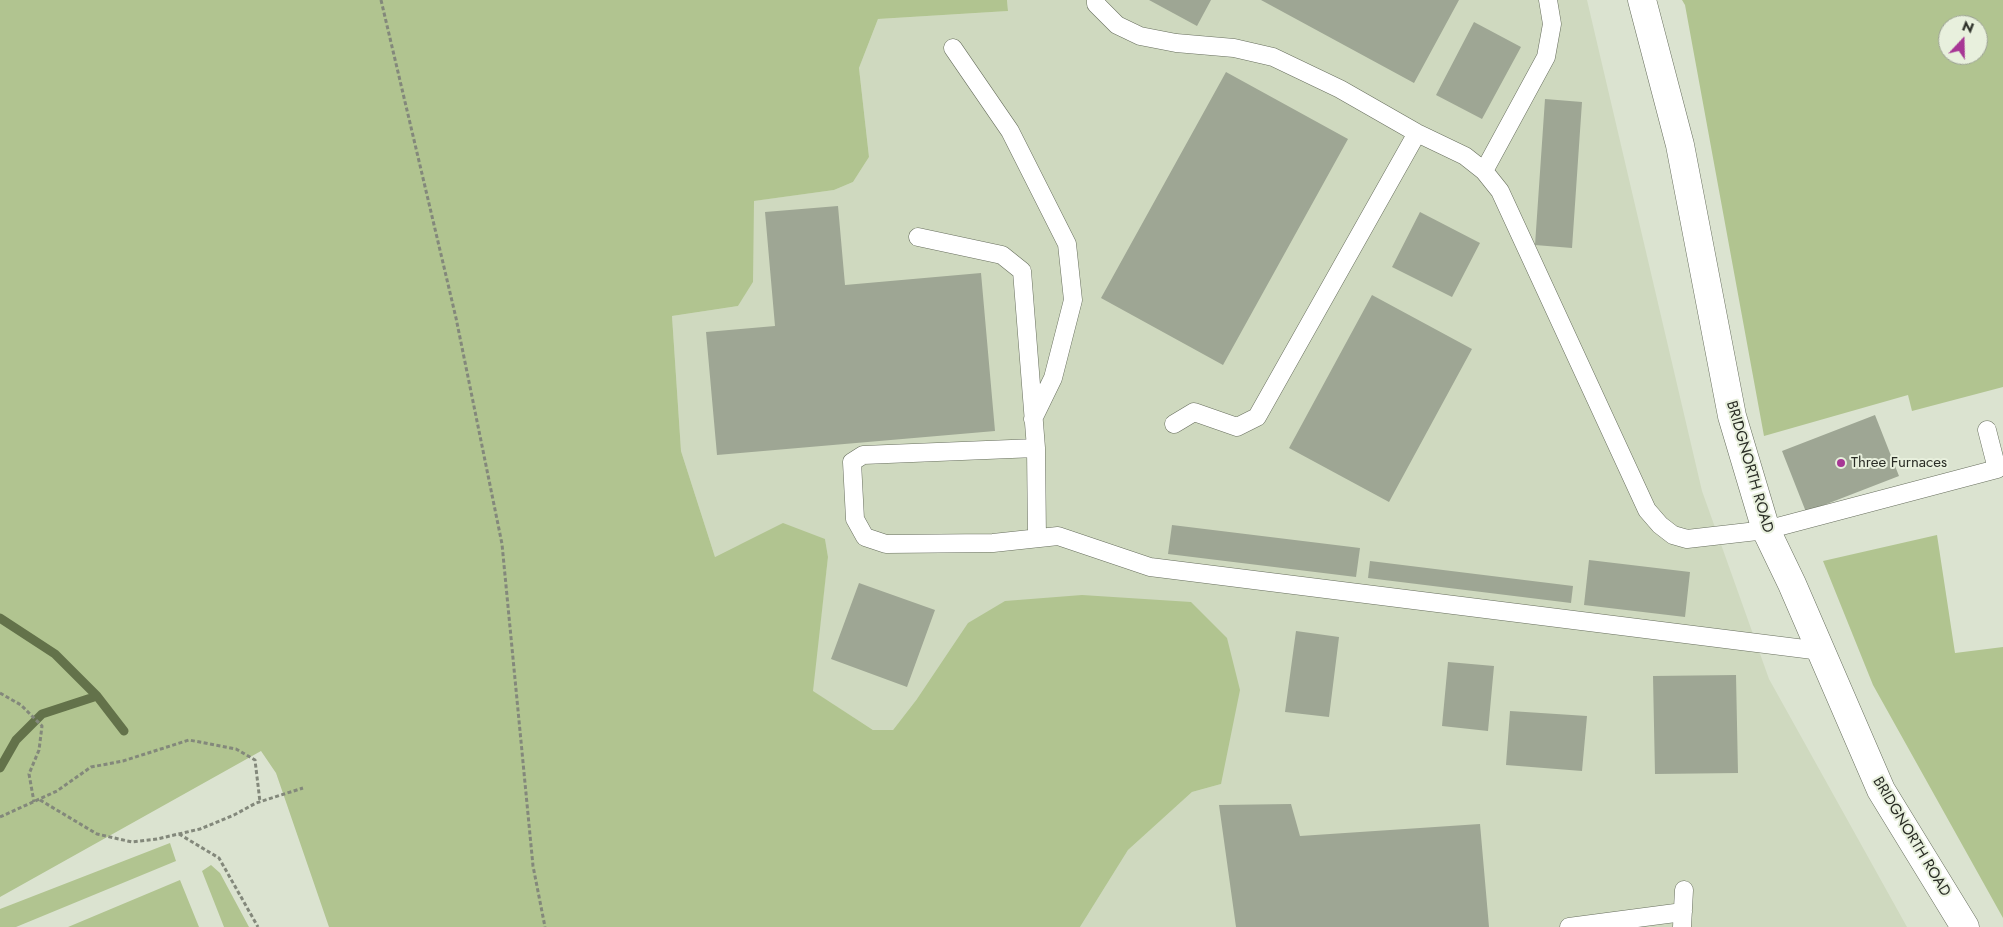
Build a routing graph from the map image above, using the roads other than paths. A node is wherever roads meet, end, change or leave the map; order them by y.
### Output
1 (1096, 0) edge
2 (1548, 0) edge
3 (1642, 0) edge
4 (953, 48) dead end
5 (1417, 133) junction
6 (1484, 171) junction
7 (918, 237) dead end
8 (1033, 419) junction
9 (1174, 424) dead end
10 (1987, 430) dead end
11 (1036, 448) junction
12 (1766, 530) junction
13 (1037, 538) junction
14 (1821, 651) junction
15 (1684, 890) dead end
16 (1683, 920) edge
17 (1569, 927) edge
18 (1965, 927) edge

1 - 5 lane
2 - 6 lane
3 - 12 street, BRIDGNORTH ROAD
4 - 8 lane
5 - 6 lane
5 - 9 lane
6 - 12 lane
7 - 8 lane
8 - 11 lane
10 - 12 lane
11 - 13 lane
11 - 13 lane
12 - 14 street, BRIDGNORTH ROAD
13 - 14 lane
14 - 18 street, BRIDGNORTH ROAD
15 - 16 lane
16 - 17 lane

